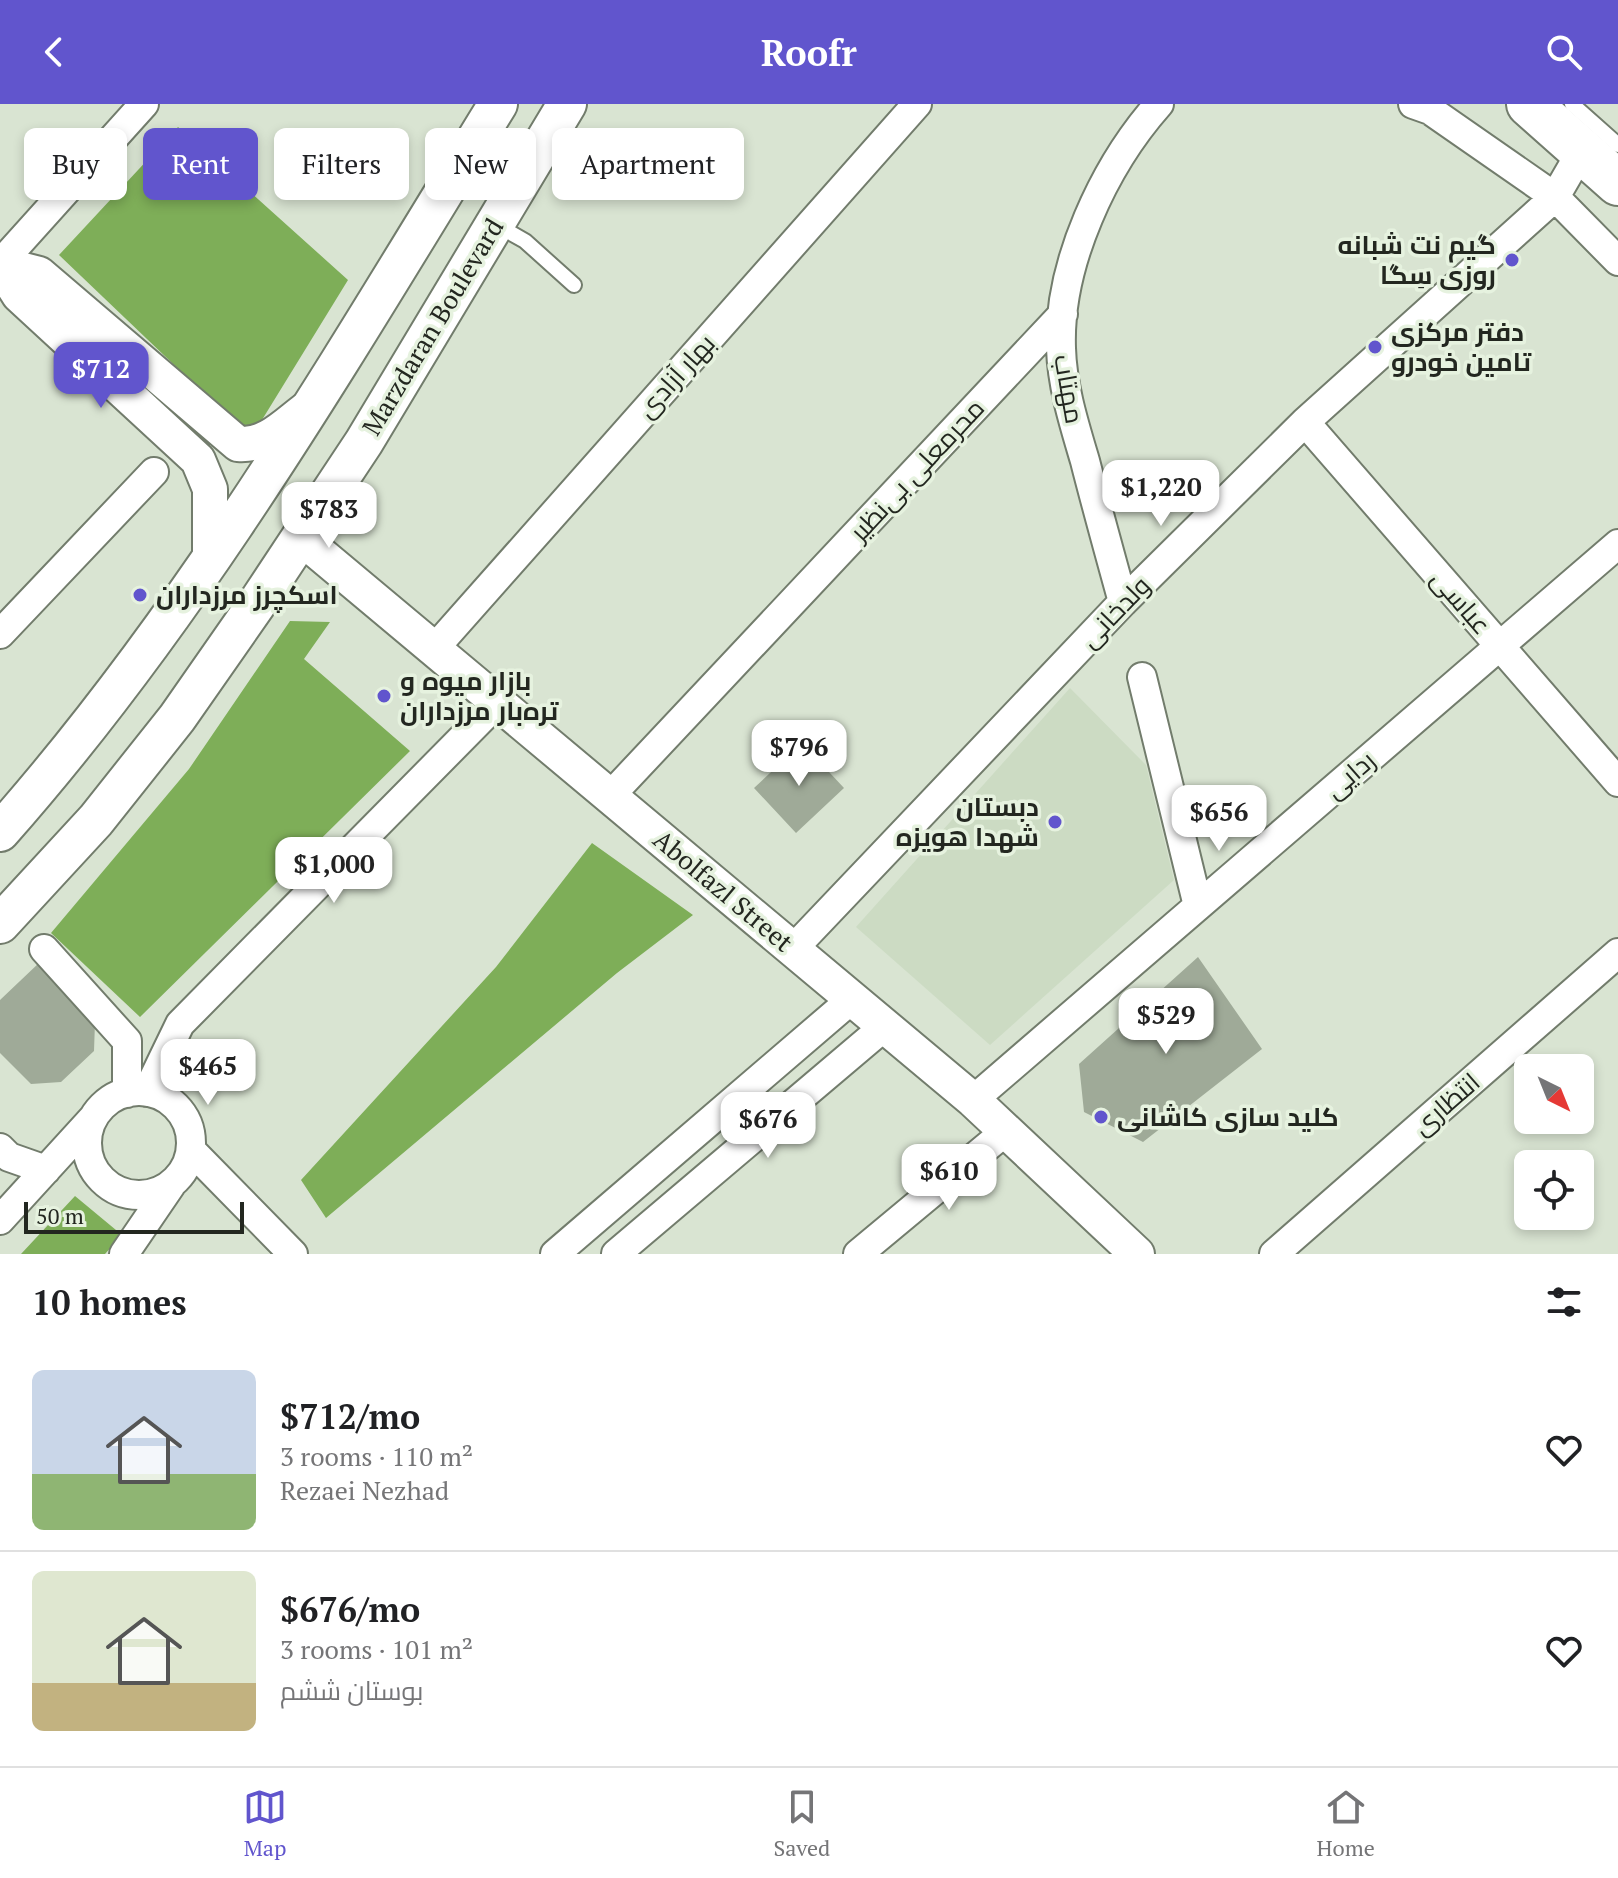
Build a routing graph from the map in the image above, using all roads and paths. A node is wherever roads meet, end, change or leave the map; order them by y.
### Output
1 (144, 104) edge
2 (498, 104) edge
3 (567, 104) edge
4 (917, 104) edge
5 (1159, 104) edge
6 (1413, 104) edge
7 (1529, 104) edge
8 (1572, 104) edge
9 (1600, 149) edge
10 (1618, 183) edge
11 (1555, 197) junction
12 (495, 224) junction
13 (1618, 261) edge
14 (0, 264) edge
15 (574, 285) dead end
16 (1063, 314) junction
17 (312, 405) junction
18 (1305, 422) junction
19 (154, 472) dead end
20 (300, 537) junction
21 (1618, 544) edge
22 (210, 557) junction
23 (1123, 602) junction
24 (0, 634) edge
25 (1499, 646) junction
26 (434, 649) junction
27 (1142, 677) dead end
28 (498, 702) junction
29 (1618, 782) edge
30 (610, 796) junction
31 (0, 832) edge
32 (1198, 906) junction
33 (0, 924) edge
34 (44, 949) dead end
35 (793, 949) junction
36 (1618, 953) edge
37 (852, 999) junction
38 (885, 1026) junction
39 (137, 1093) junction
40 (973, 1100) junction
41 (95, 1116) junction
42 (1006, 1131) junction
43 (0, 1148) edge
44 (191, 1150) junction
45 (46, 1170) junction
46 (171, 1185) junction
47 (0, 1220) edge
48 (124, 1254) edge
49 (293, 1254) edge
50 (555, 1254) edge
51 (616, 1254) edge
52 (858, 1254) edge
53 (1137, 1254) edge
54 (1274, 1254) edge

1 - 14 street
2 - 17 main road
3 - 12 main road, Marzdaran Boulevard
4 - 26 street, بهار آزادی
5 - 16 street
6 - 11 street
7 - 9 highway
8 - 9 lane
9 - 10 highway
9 - 11 street, ولدخانی
11 - 13 street
11 - 18 street, ولدخانی
12 - 15 lane
12 - 20 main road, Marzdaran Boulevard
14 - 17 street
14 - 22 street
16 - 23 street, مهتاب
16 - 30 street, محرمعلی بی‌نظیر
17 - 22 main road
18 - 23 street, ولدخانی
18 - 25 street, عباسی
19 - 24 street
20 - 26 street, Abolfazl Street
20 - 33 main road, Marzdaran Boulevard
21 - 25 street, ردایی
22 - 31 main road
23 - 35 street, ولدخانی
25 - 29 street, عباسی
25 - 32 street, ردایی
26 - 28 street, Abolfazl Street
27 - 32 street
28 - 30 street, Abolfazl Street
28 - 39 street
30 - 35 street, Abolfazl Street
32 - 40 street, ردایی
34 - 39 street
35 - 37 street, Abolfazl Street
36 - 54 street, انتظاری
37 - 38 street, Abolfazl Street
37 - 50 street
38 - 40 street, Abolfazl Street
38 - 51 street
39 - 41 street
39 - 44 street
40 - 42 street, Abolfazl Street
41 - 45 street
41 - 46 street
42 - 52 street
42 - 53 street, Abolfazl Street
43 - 45 street
44 - 46 street
44 - 49 street
45 - 47 street
46 - 48 street

